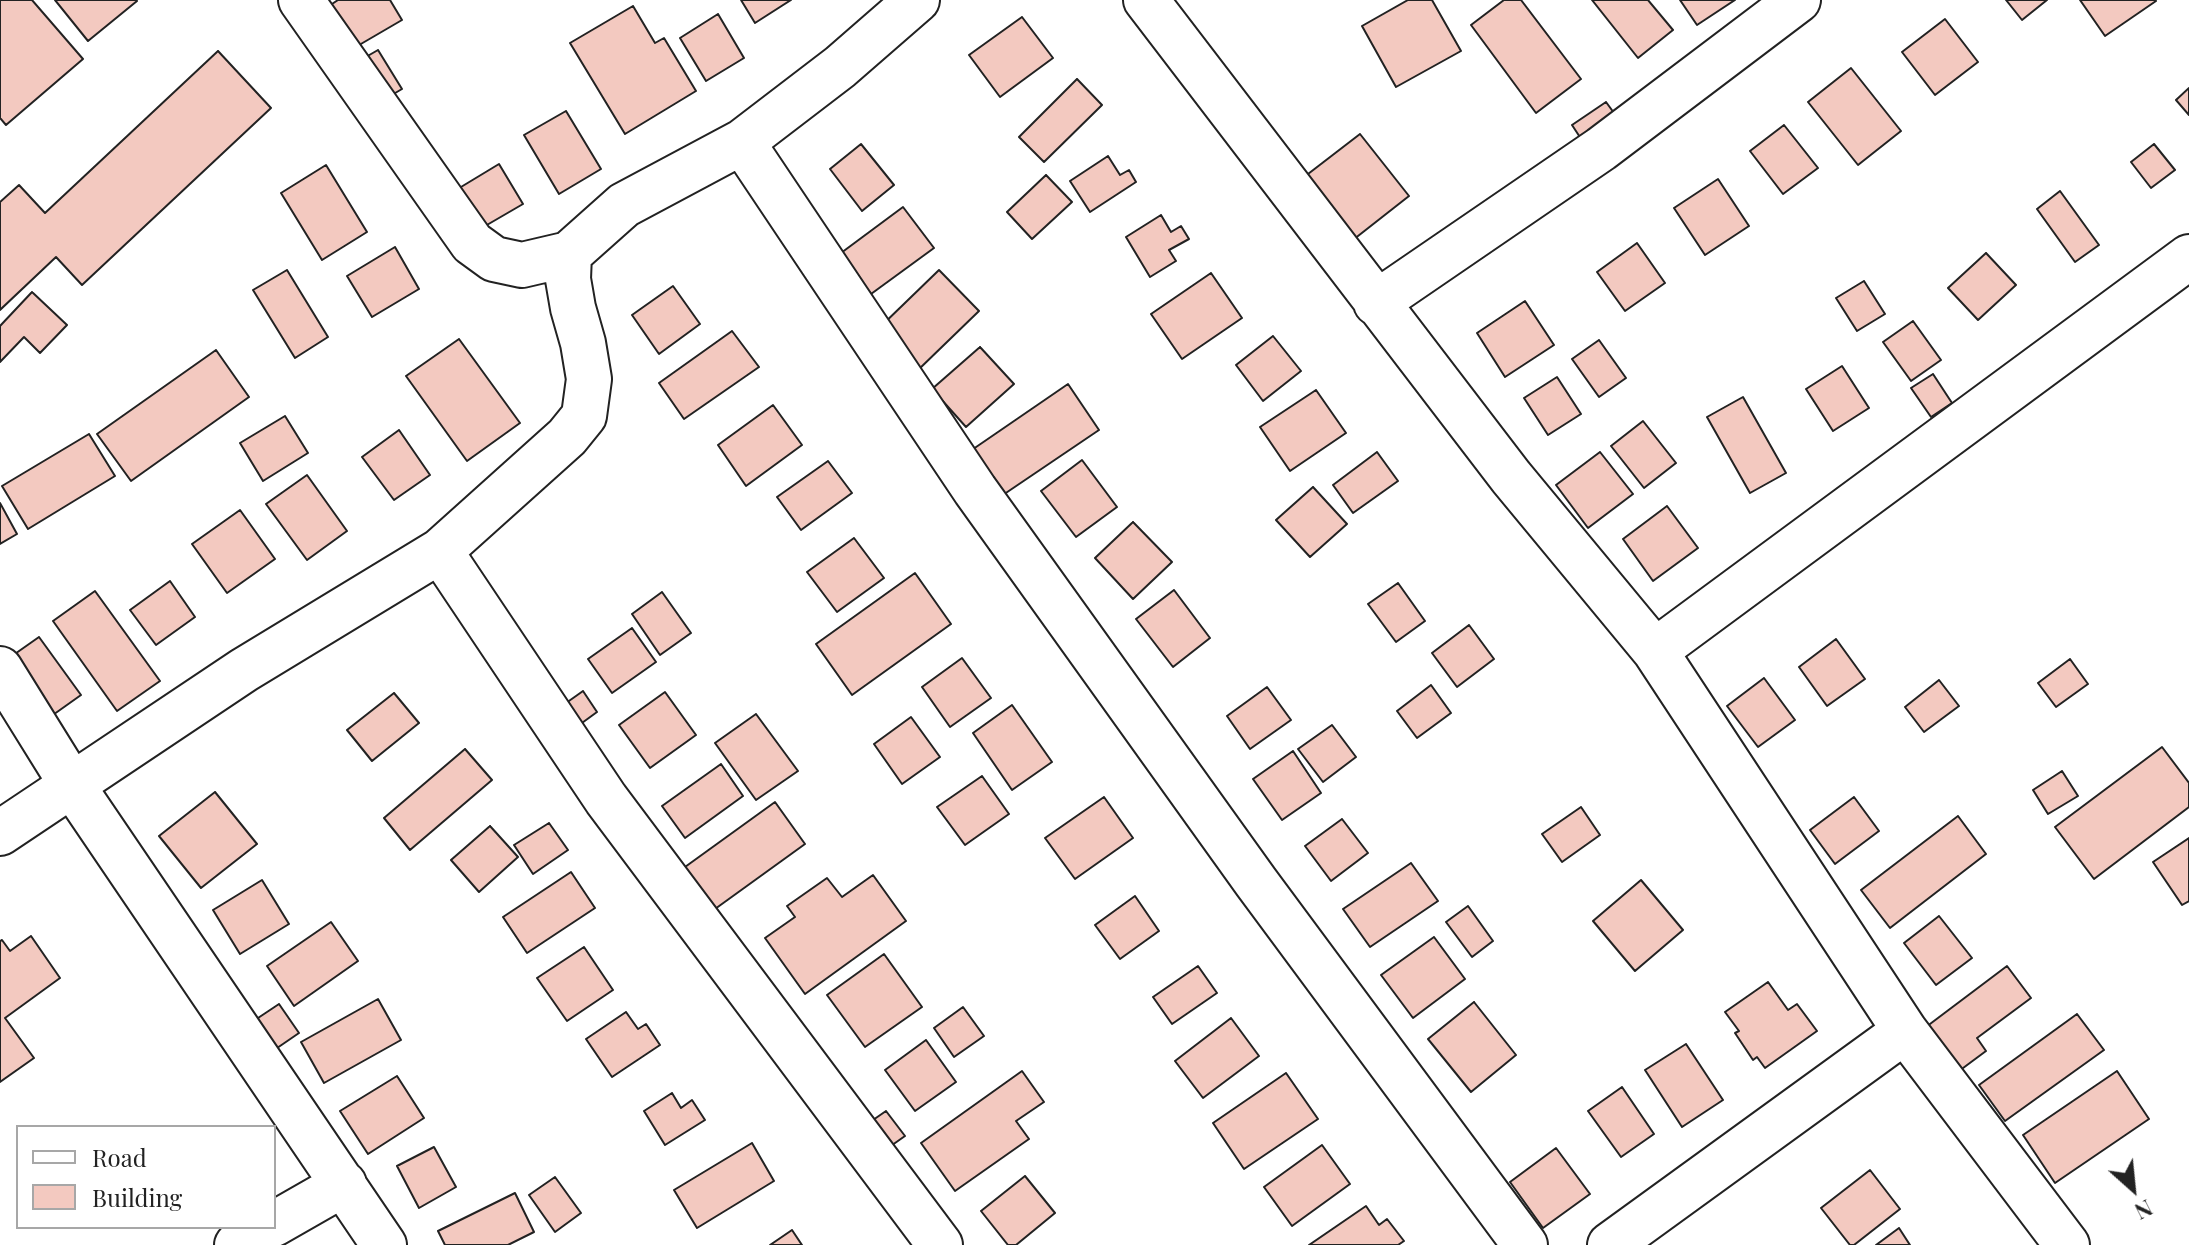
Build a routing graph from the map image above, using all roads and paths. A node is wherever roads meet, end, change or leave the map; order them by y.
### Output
1 (301, 0) edge
2 (917, 0) edge
3 (1146, 0) edge
4 (1798, 0) edge
5 (742, 142) junction
6 (569, 254) junction
7 (2189, 257) edge
8 (1376, 303) junction
9 (440, 551) junction
10 (1655, 651) junction
11 (0, 669) edge
12 (72, 785) junction
13 (0, 833) edge
14 (1905, 1031) junction
15 (344, 1184) junction
16 (276, 1223) edge
17 (265, 1229) edge
18 (237, 1245) edge
19 (384, 1245) edge
20 (940, 1245) edge
21 (1525, 1245) edge
22 (1610, 1245) edge
23 (2067, 1245) edge

1 - 6 street
2 - 5 street
3 - 8 street
4 - 8 street
5 - 6 street
5 - 21 street
6 - 9 street
7 - 10 street
8 - 10 street
9 - 12 street
9 - 20 street
10 - 14 street
11 - 12 street
12 - 13 street
12 - 15 street
14 - 22 street
14 - 23 street
15 - 16 street
15 - 19 street
17 - 18 street

